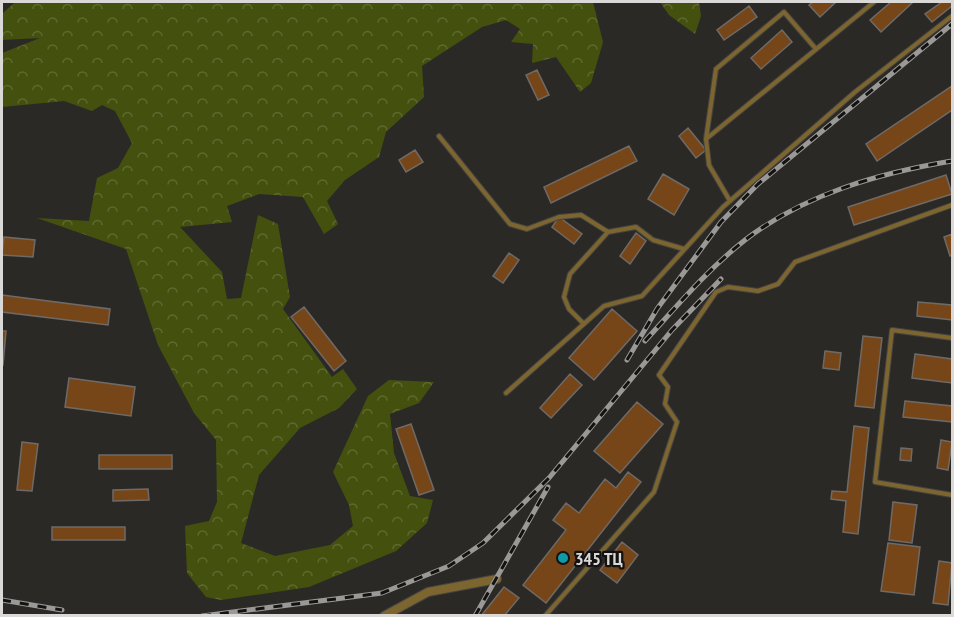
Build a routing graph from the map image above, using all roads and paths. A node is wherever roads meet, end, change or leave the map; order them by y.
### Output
1 (874, 2) edge
2 (952, 15) edge
3 (816, 49) junction
4 (439, 136) dead end
5 (706, 139) junction
6 (730, 201) junction
7 (952, 205) edge
8 (608, 232) junction
9 (684, 249) junction
10 (584, 324) junction
11 (952, 338) edge
12 (506, 393) dead end
13 (952, 495) edge
14 (497, 579) dead end
15 (384, 615) edge
16 (545, 615) edge

1 - 3 lane
2 - 6 lane
3 - 5 lane
3 - 5 lane
4 - 8 lane
5 - 6 lane
6 - 9 lane
7 - 16 lane
8 - 9 lane
8 - 10 lane
9 - 10 lane
10 - 12 lane
11 - 13 lane
14 - 15 street

